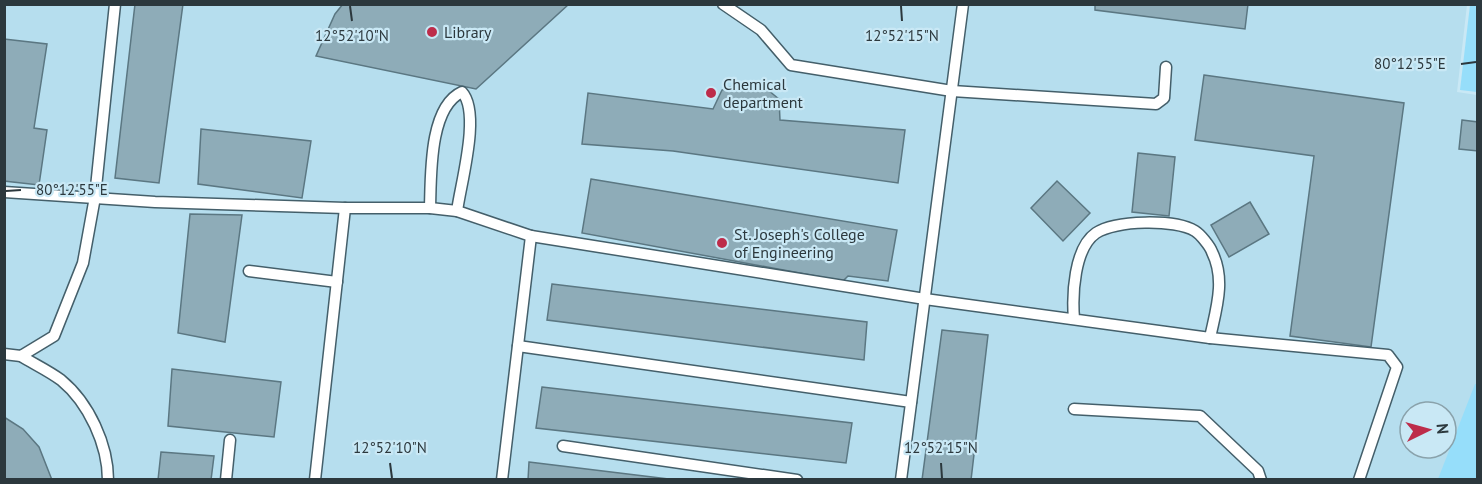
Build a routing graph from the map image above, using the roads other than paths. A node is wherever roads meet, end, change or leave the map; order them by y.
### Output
1 (115, 4) edge
2 (723, 4) edge
3 (963, 4) edge
4 (1166, 67) dead end
5 (952, 91) junction
6 (4, 192) edge
7 (95, 197) junction
8 (430, 207) junction
9 (345, 208) junction
10 (457, 211) junction
11 (531, 236) junction
12 (249, 271) dead end
13 (337, 282) junction
14 (924, 299) junction
15 (1074, 319) junction
16 (1210, 338) junction
17 (518, 346) junction
18 (4, 354) edge
19 (21, 356) junction
20 (911, 402) junction
21 (1074, 409) dead end
22 (230, 440) dead end
23 (563, 446) dead end
24 (108, 480) edge
25 (226, 480) edge
26 (315, 480) edge
27 (502, 480) edge
28 (797, 480) edge
29 (901, 480) edge
30 (1261, 480) edge
31 (1359, 480) edge

1 - 7 lane
2 - 5 lane
3 - 5 lane
4 - 5 lane
5 - 14 lane
6 - 7 lane
7 - 9 lane
7 - 19 lane
8 - 9 lane
8 - 10 lane
8 - 10 lane
9 - 13 lane
10 - 11 lane
11 - 14 lane
11 - 17 lane
12 - 13 lane
13 - 26 lane
14 - 15 lane
14 - 20 lane
15 - 16 lane
15 - 16 lane
16 - 31 lane
17 - 20 lane
17 - 27 lane
18 - 19 lane
19 - 24 lane
20 - 29 lane
21 - 30 lane
22 - 25 lane
23 - 28 lane

